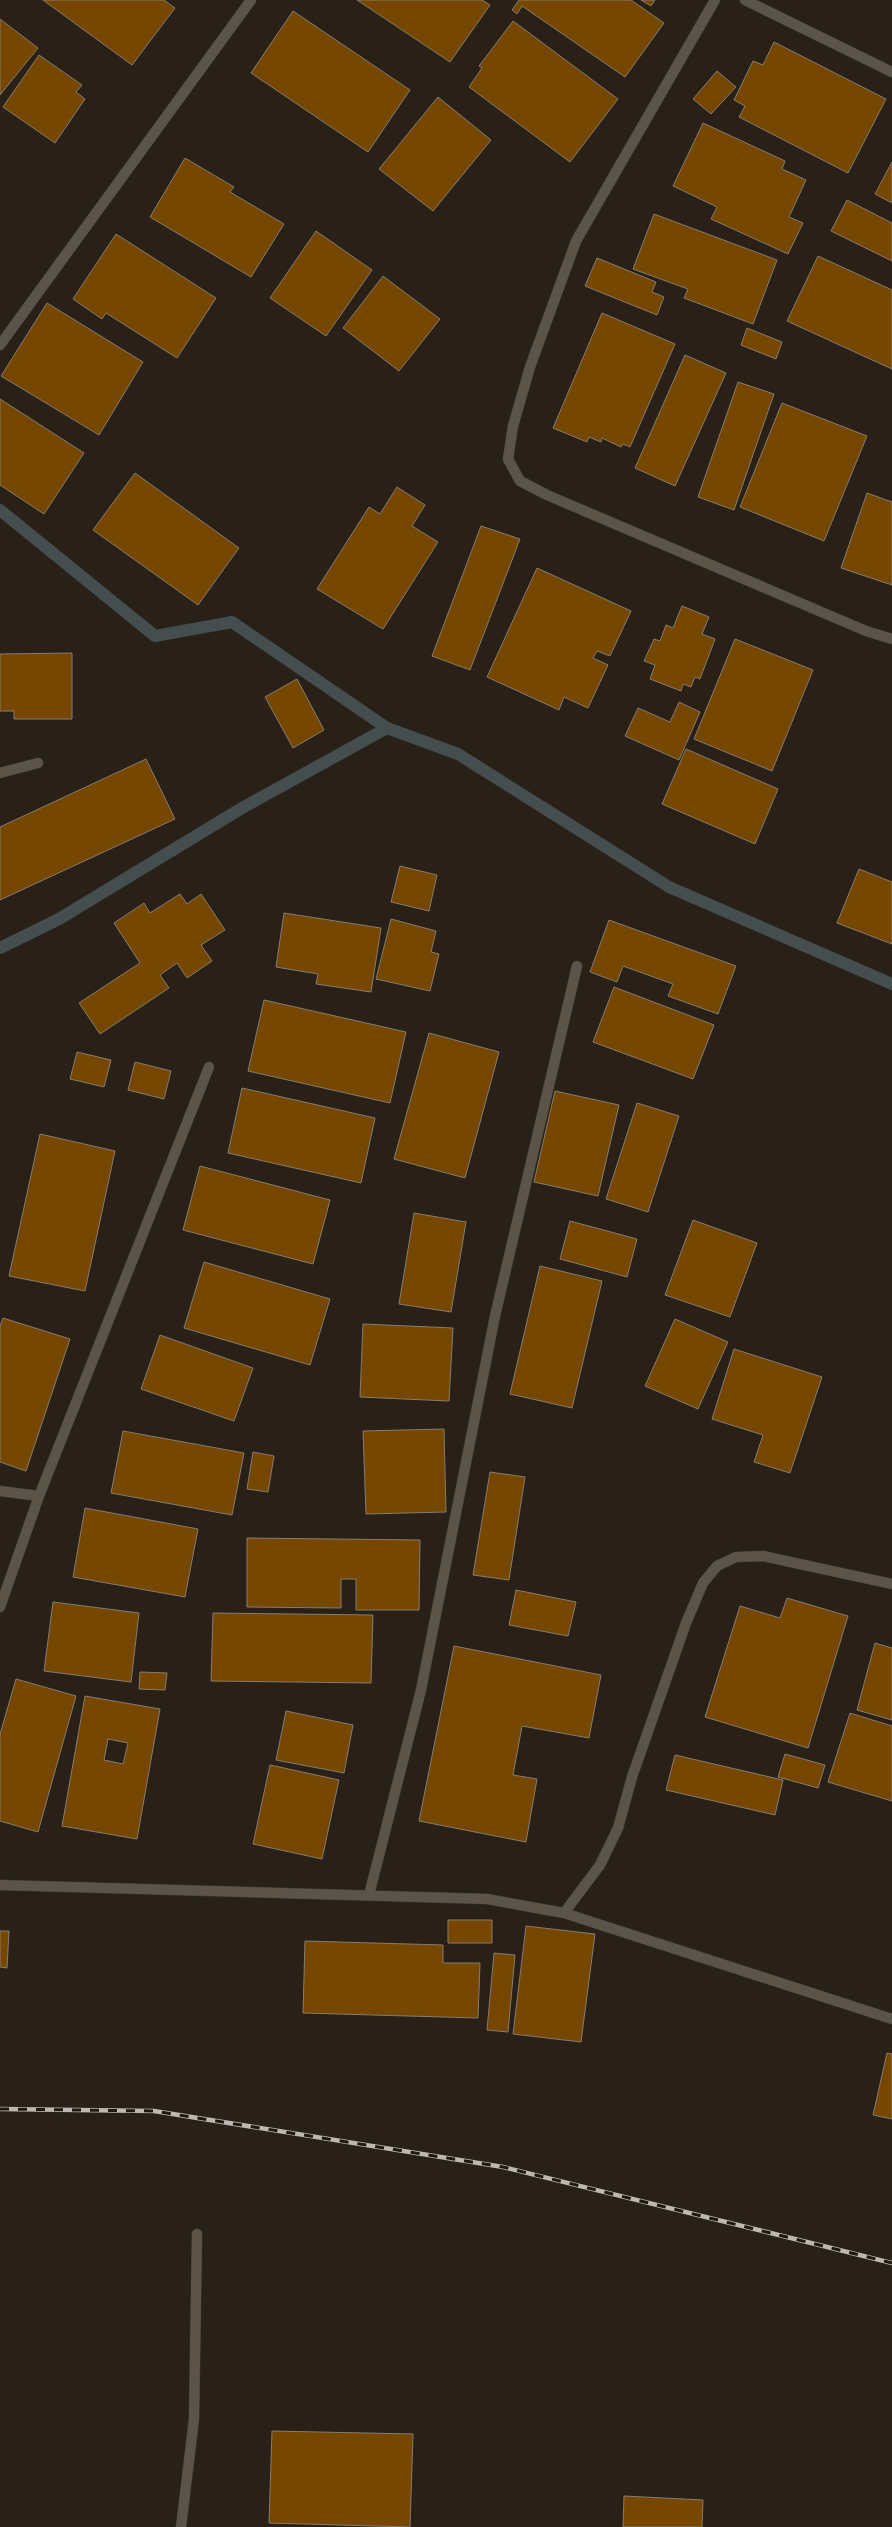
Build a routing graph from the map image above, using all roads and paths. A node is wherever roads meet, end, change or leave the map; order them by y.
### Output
1 (252, 0) edge
2 (715, 0) edge
3 (745, 0) edge
4 (892, 72) edge
5 (0, 345) edge
6 (892, 639) edge
7 (38, 763) dead end
8 (0, 773) edge
9 (577, 966) dead end
10 (209, 1067) dead end
11 (0, 1490) edge
12 (39, 1496) junction
13 (892, 1584) edge
14 (0, 1607) edge
15 (0, 1885) edge
16 (369, 1896) junction
17 (564, 1913) junction
18 (892, 2019) edge
19 (197, 2234) dead end
20 (181, 2527) edge

1 - 5 street
2 - 6 street
3 - 4 street
7 - 8 street
9 - 16 street
10 - 12 street
11 - 12 street
12 - 14 street
13 - 17 street
15 - 16 street
16 - 17 street
17 - 18 street
19 - 20 street

